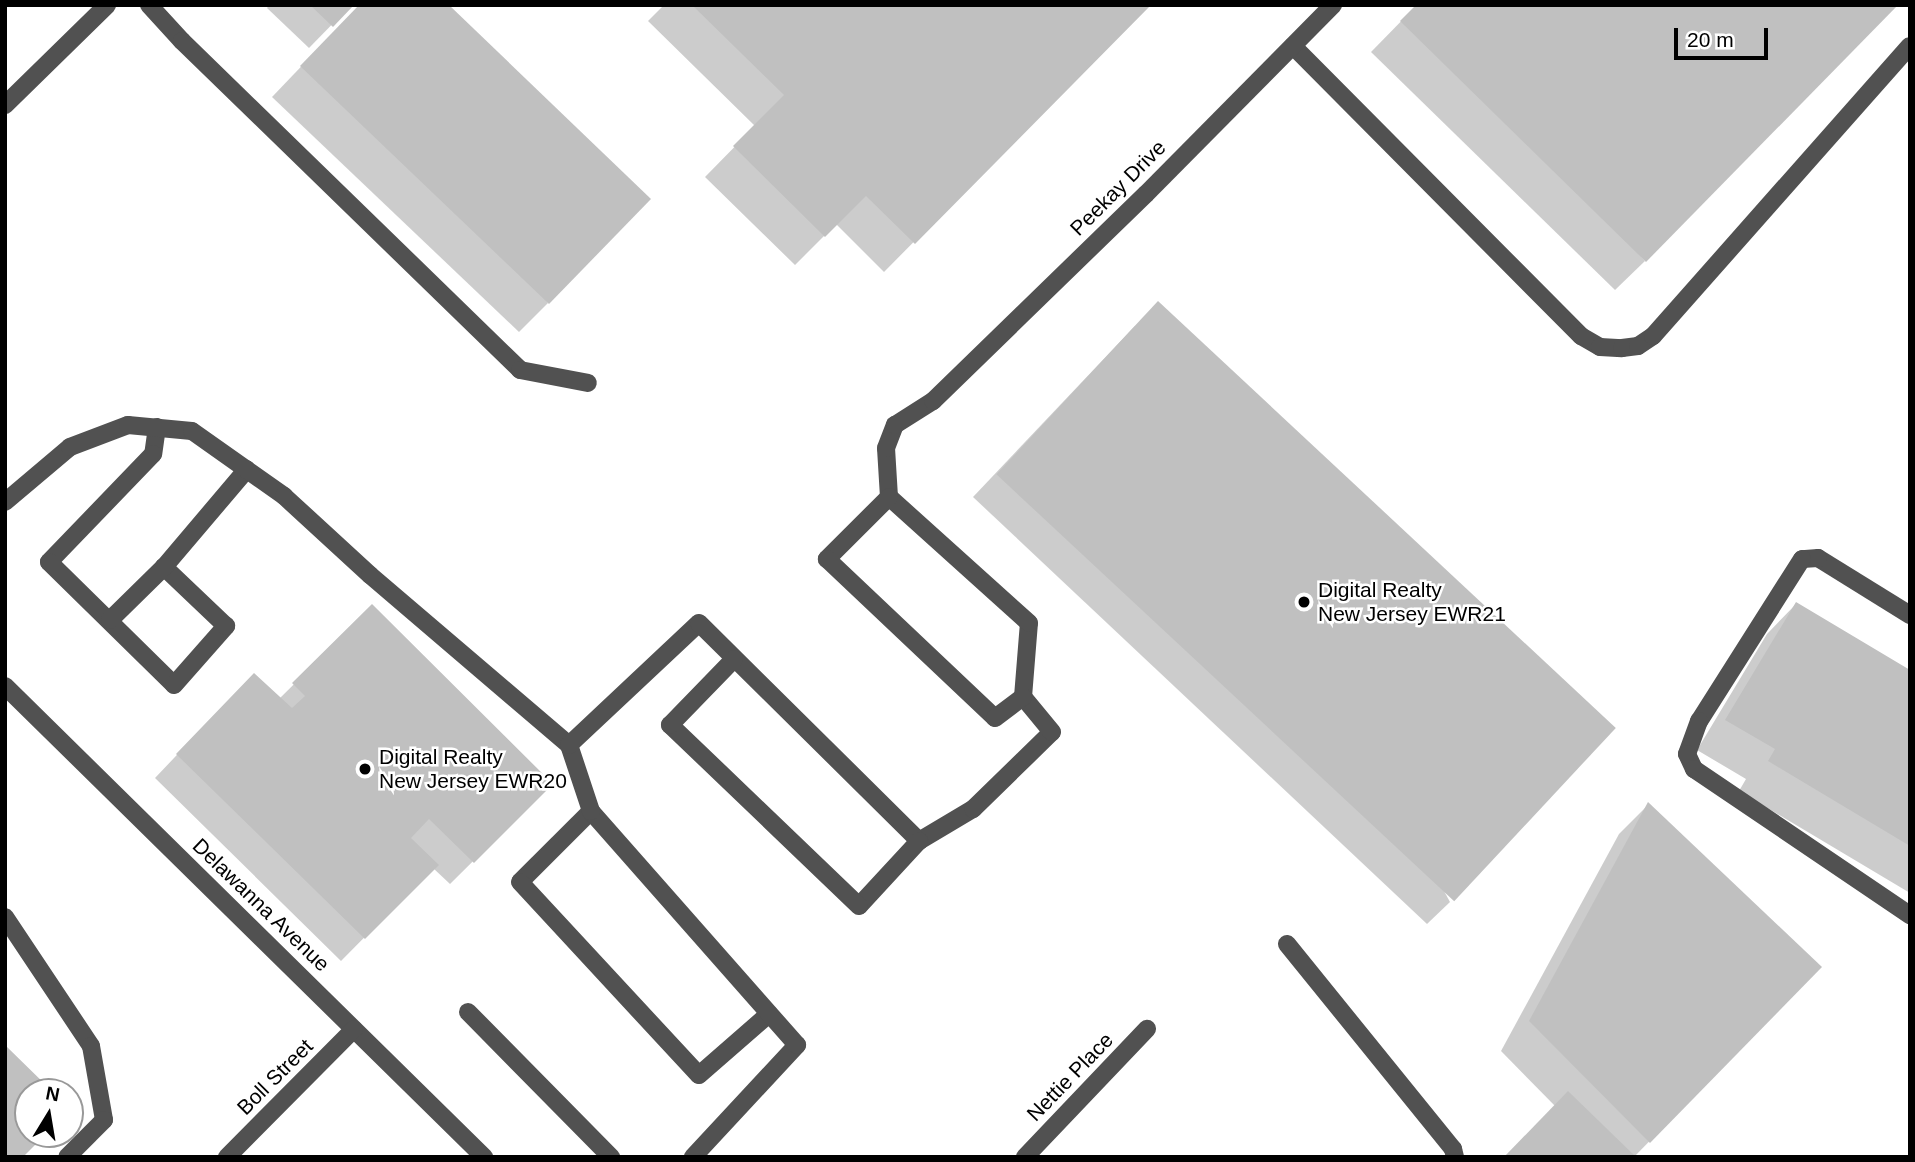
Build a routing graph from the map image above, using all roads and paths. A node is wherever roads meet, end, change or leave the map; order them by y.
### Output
1 (107, 5) edge
2 (149, 5) edge
3 (1333, 5) edge
4 (1293, 46) junction
5 (1910, 46) edge
6 (5, 105) edge
7 (588, 383) dead end
8 (157, 427) junction
9 (247, 469) junction
10 (889, 497) junction
11 (5, 502) edge
12 (164, 567) junction
13 (1910, 615) edge
14 (110, 620) junction
15 (734, 659) junction
16 (5, 686) edge
17 (1023, 697) junction
18 (569, 745) junction
19 (591, 811) junction
20 (919, 841) junction
21 (1910, 915) edge
22 (5, 917) edge
23 (1287, 944) dead end
24 (468, 1012) dead end
25 (769, 1014) junction
26 (354, 1029) junction
27 (1147, 1029) dead end
28 (67, 1157) edge
29 (227, 1157) edge
30 (484, 1157) edge
31 (611, 1157) edge
32 (693, 1157) edge
33 (1025, 1157) edge
34 (1455, 1157) edge

1 - 6 street
2 - 7 street
3 - 4 street, Peekay Drive
4 - 5 street
4 - 10 street, Peekay Drive
8 - 9 street
8 - 11 street
8 - 14 street
9 - 12 street
9 - 18 street
10 - 17 street
10 - 17 street
12 - 14 street
12 - 14 street
13 - 21 street
15 - 18 street
15 - 20 street
15 - 20 street
16 - 26 street, Delawanna Avenue
17 - 20 street
18 - 19 street
19 - 25 street
19 - 25 street
22 - 28 street
23 - 34 street
24 - 31 street
25 - 32 street
26 - 29 street, Boll Street
26 - 30 street, Delawanna Avenue
27 - 33 street, Nettie Place

